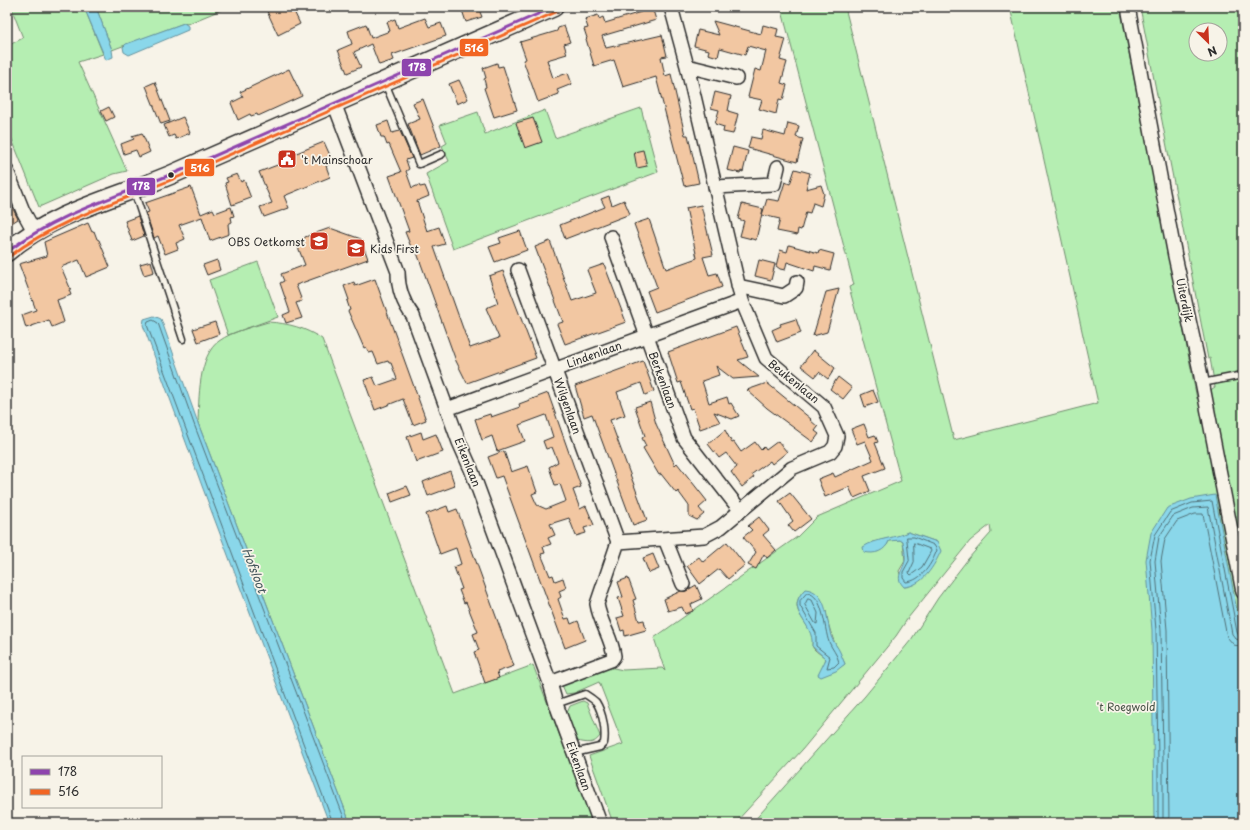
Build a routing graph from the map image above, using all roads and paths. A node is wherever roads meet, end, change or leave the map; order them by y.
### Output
1 (554, 7) edge
2 (671, 7) edge
3 (1128, 7) edge
4 (688, 66) junction
5 (736, 78) dead end
6 (384, 81) junction
7 (334, 103) junction
8 (442, 154) dead end
9 (778, 166) dead end
10 (7, 171) edge
11 (715, 187) junction
12 (133, 188) junction
13 (34, 231) junction
14 (611, 237) dead end
15 (7, 252) edge
16 (518, 270) dead end
17 (797, 282) dead end
18 (738, 286) junction
19 (742, 301) junction
20 (647, 335) junction
21 (183, 339) dead end
22 (554, 369) junction
23 (1243, 375) edge
24 (1202, 383) junction
25 (447, 409) junction
26 (740, 510) junction
27 (665, 539) junction
28 (618, 542) junction
29 (683, 584) dead end
30 (1243, 592) edge
31 (550, 682) junction
32 (556, 704) junction
33 (574, 754) junction
34 (600, 823) edge

1 - 6 main road
2 - 4 street, Beukenlaan
3 - 24 street, Uiterdijk
4 - 5 street
4 - 11 street, Beukenlaan
6 - 7 main road
6 - 8 lane
7 - 12 main road
7 - 25 street, Eikenlaan
9 - 11 street
10 - 13 street
11 - 18 street, Beukenlaan
12 - 13 main road
12 - 21 lane
13 - 15 main road
14 - 20 street, Berkenlaan
16 - 22 street, Wilgenlaan
17 - 18 street
18 - 19 street, Beukenlaan
19 - 20 street, Lindenlaan
19 - 26 street, Beukenlaan
20 - 22 street, Lindenlaan
20 - 26 street, Berkenlaan
22 - 25 street, Lindenlaan
22 - 28 street, Wilgenlaan
23 - 24 lane
24 - 30 street, Uiterdijk
25 - 31 street, Eikenlaan
26 - 27 street, Beukenlaan
27 - 28 street, Beukenlaan
27 - 29 street
28 - 31 street
31 - 32 street, Eikenlaan
32 - 33 street, Eikenlaan
32 - 33 lane
33 - 34 street, Eikenlaan

